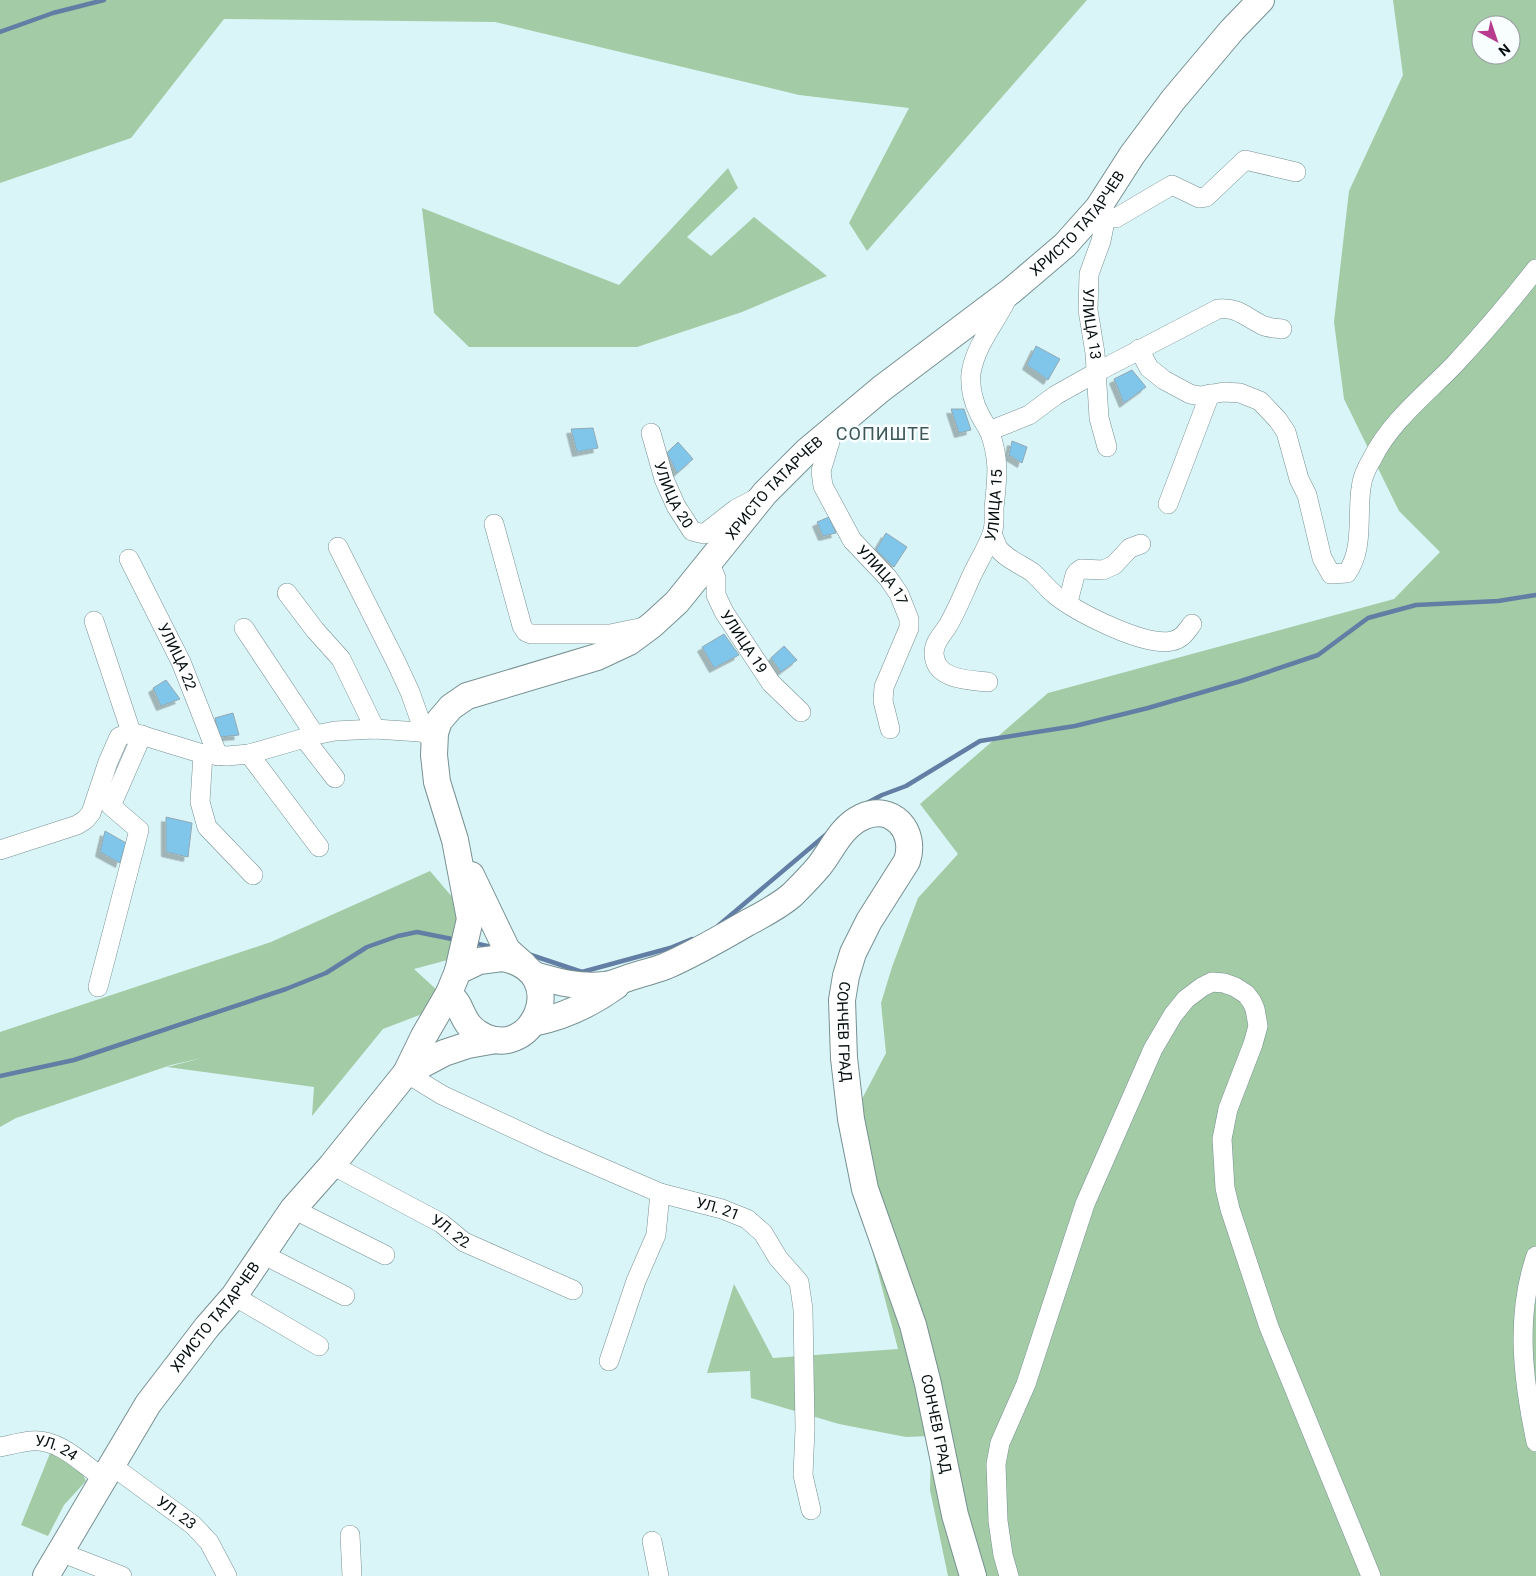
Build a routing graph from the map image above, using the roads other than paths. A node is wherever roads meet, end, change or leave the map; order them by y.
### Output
1 (1261, 0) edge
2 (1296, 172) dead end
3 (1102, 212) junction
4 (1536, 269) edge
5 (1011, 291) junction
6 (1282, 329) dead end
7 (1139, 349) junction
8 (1097, 372) junction
9 (1210, 394) junction
10 (834, 428) junction
11 (989, 431) junction
12 (651, 433) dead end
13 (1107, 447) dead end
14 (765, 493) junction
15 (1168, 504) dead end
16 (494, 524) dead end
17 (992, 534) junction
18 (1142, 544) dead end
19 (338, 547) dead end
20 (129, 559) dead end
21 (709, 561) junction
22 (287, 592) dead end
23 (1068, 602) junction
24 (94, 622) dead end
25 (1192, 624) dead end
26 (652, 626) junction
27 (244, 628) dead end
28 (988, 682) dead end
29 (801, 712) dead end
30 (375, 729) junction
31 (890, 729) dead end
32 (136, 734) junction
33 (430, 734) junction
34 (310, 737) junction
35 (249, 754) junction
36 (210, 755) junction
37 (335, 778) dead end
38 (455, 840) junction
39 (319, 847) dead end
40 (0, 850) edge
41 (253, 875) dead end
42 (529, 970) junction
43 (626, 979) junction
44 (454, 982) junction
45 (98, 987) dead end
46 (533, 1023) junction
47 (496, 1040) junction
48 (406, 1072) junction
49 (332, 1165) junction
50 (660, 1192) junction
51 (293, 1209) junction
52 (262, 1254) junction
53 (384, 1255) dead end
54 (1536, 1256) edge
55 (573, 1290) dead end
56 (234, 1296) junction
57 (345, 1296) dead end
58 (319, 1346) dead end
59 (610, 1361) dead end
60 (1536, 1442) edge
61 (0, 1447) edge
62 (107, 1472) junction
63 (812, 1510) dead end
64 (350, 1535) dead end
65 (652, 1541) dead end
66 (60, 1552) junction
67 (46, 1576) edge
68 (122, 1576) edge
69 (227, 1576) edge
70 (352, 1576) edge
71 (659, 1576) edge
72 (973, 1576) edge
73 (1009, 1576) edge
74 (1371, 1576) edge

1 - 3 main road, ХРИСТО ТАТАРЧЕВ
2 - 3 street
3 - 5 main road, ХРИСТО ТАТАРЧЕВ
3 - 8 street, УЛИЦА 13
4 - 9 street
5 - 10 main road, ХРИСТО ТАТАРЧЕВ
5 - 11 street, УЛИЦА 15
6 - 7 street
7 - 8 street
7 - 9 street
8 - 11 street
8 - 13 street, УЛИЦА 13
9 - 15 street
10 - 14 main road, ХРИСТО ТАТАРЧЕВ
10 - 31 street, УЛИЦА 17
11 - 17 street, УЛИЦА 15
12 - 14 street, УЛИЦА 20
14 - 21 main road, ХРИСТО ТАТАРЧЕВ
16 - 26 street
17 - 23 street
17 - 28 street, УЛИЦА 15
18 - 23 street
19 - 33 street
20 - 36 street, УЛИЦА 22
21 - 26 main road, ХРИСТО ТАТАРЧЕВ
21 - 29 street, УЛИЦА 19
22 - 30 street
23 - 25 street
24 - 32 street
26 - 33 main road, ХРИСТО ТАТАРЧЕВ
27 - 34 street
30 - 33 street
30 - 34 street
32 - 36 street
32 - 40 street
32 - 45 street
33 - 38 main road, ХРИСТО ТАТАРЧЕВ
34 - 35 street
34 - 37 street
35 - 36 street
35 - 39 street
36 - 41 street, УЛИЦА 22
38 - 42 main road, ХРИСТО ТАТАРЧЕВ
38 - 44 main road, ХРИСТО ТАТАРЧЕВ
42 - 43 main road
42 - 44 main road
42 - 46 main road
43 - 46 main road
43 - 72 main road, СОНЧЕВ ГРАД
44 - 47 main road
44 - 48 main road, ХРИСТО ТАТАРЧЕВ
46 - 47 main road
47 - 48 main road, ХРИСТО ТАТАРЧЕВ
48 - 49 main road, ХРИСТО ТАТАРЧЕВ
48 - 50 street, УЛ. 21
49 - 51 main road, ХРИСТО ТАТАРЧЕВ
49 - 55 street, УЛ. 22
50 - 59 street
50 - 63 street, УЛ. 21
51 - 52 main road, ХРИСТО ТАТАРЧЕВ
51 - 53 street
52 - 56 main road, ХРИСТО ТАТАРЧЕВ
52 - 57 street
54 - 60 street
56 - 58 street
56 - 62 main road, ХРИСТО ТАТАРЧЕВ
61 - 62 street, УЛ. 24
62 - 66 main road, ХРИСТО ТАТАРЧЕВ
62 - 69 street, УЛ. 23
64 - 70 street
65 - 71 street
66 - 67 main road, ХРИСТО ТАТАРЧЕВ
66 - 68 street
73 - 74 street

